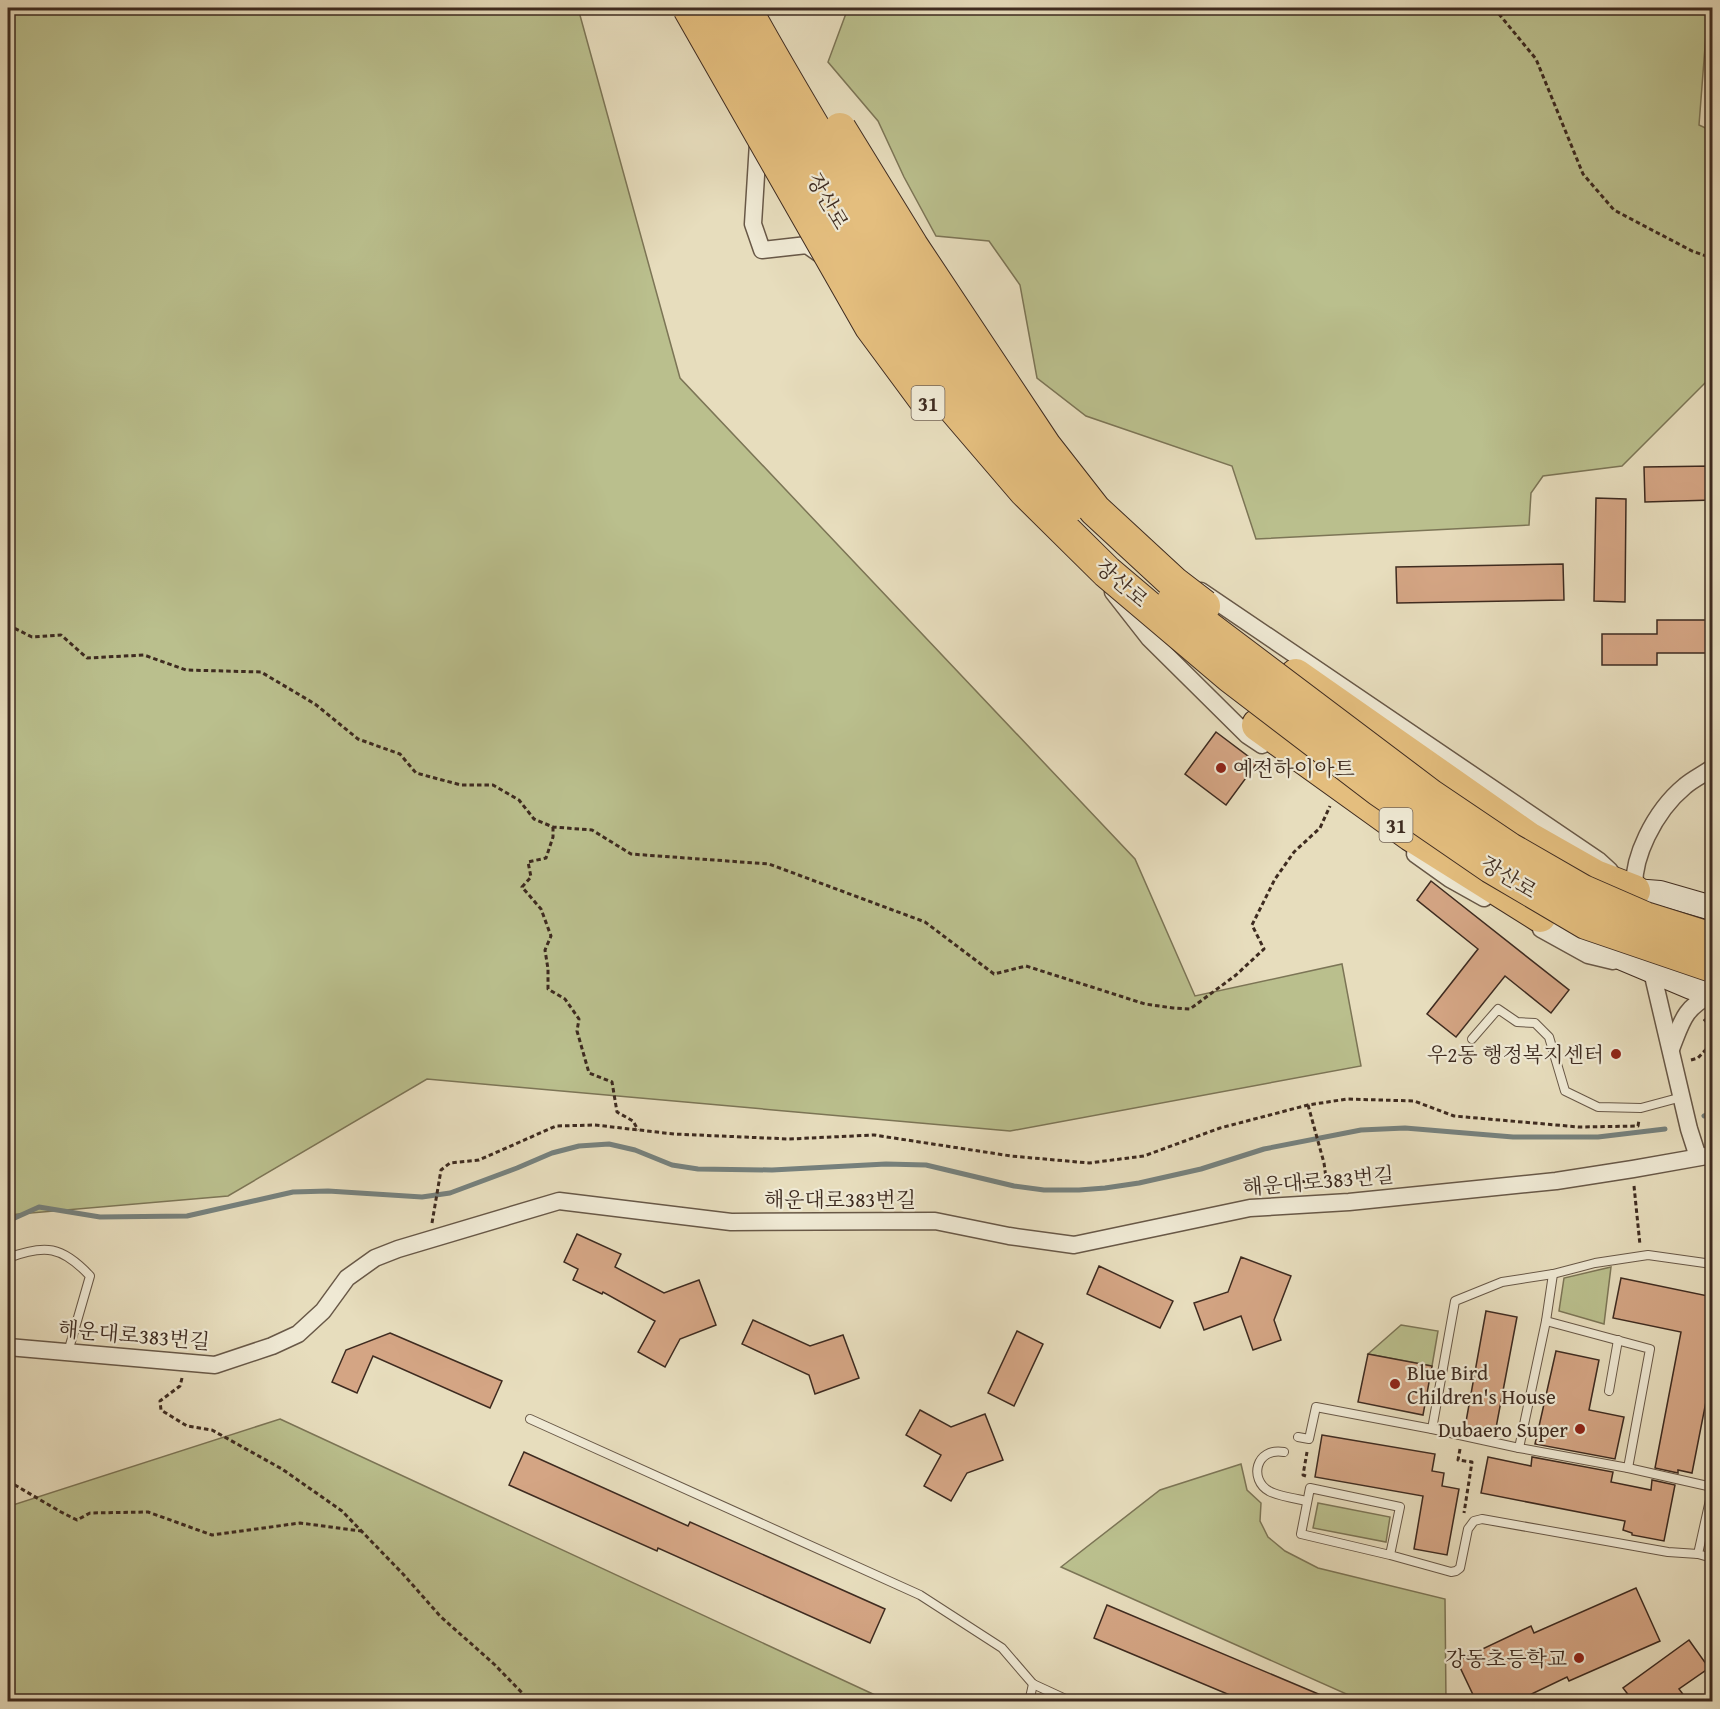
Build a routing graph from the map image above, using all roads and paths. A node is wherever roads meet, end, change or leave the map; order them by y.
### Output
1 (689, 8) edge
2 (706, 8) edge
3 (716, 8) edge
4 (745, 8) edge
5 (757, 8) edge
6 (767, 8) edge
7 (1494, 8) edge
8 (1713, 258) edge
9 (1095, 522) junction
10 (1075, 544) junction
11 (8, 625) edge
12 (1713, 768) edge
13 (1334, 798) junction
14 (553, 827) junction
15 (1634, 891) junction
16 (1707, 905) edge
17 (1540, 916) joint
18 (1713, 939) edge
19 (1713, 966) edge
20 (1652, 970) junction
21 (1713, 992) edge
22 (1472, 1039) dead end
23 (1713, 1043) edge
24 (1673, 1056) junction
25 (1682, 1097) junction
26 (1308, 1105) junction
27 (1641, 1108) junction
28 (638, 1130) junction
29 (1706, 1156) edge
30 (1633, 1169) junction
31 (1362, 1200) junction
32 (431, 1230) dead end
33 (1641, 1256) junction
34 (8, 1258) edge
35 (1713, 1264) edge
36 (1552, 1274) junction
37 (1546, 1321) junction
38 (1618, 1340) junction
39 (8, 1347) edge
40 (68, 1353) junction
41 (186, 1363) junction
42 (1609, 1390) dead end
43 (530, 1419) dead end
44 (1432, 1429) junction
45 (1463, 1436) junction
46 (1299, 1437) dead end
47 (1310, 1439) junction
48 (1519, 1448) junction
49 (1284, 1452) dead end
50 (1628, 1468) junction
51 (8, 1481) edge
52 (1310, 1488) junction
53 (1713, 1489) edge
54 (1307, 1501) junction
55 (1474, 1521) junction
56 (363, 1531) junction
57 (1698, 1554) junction
58 (1390, 1555) junction
59 (1713, 1558) edge
60 (1033, 1684) junction
61 (531, 1701) edge
62 (1029, 1701) edge
63 (1072, 1701) edge

1 - 17 highway, 31, bridge
2 - 10 street
3 - 19 highway, 장산로, bridge
4 - 18 highway, 장산로, bridge
5 - 9 street
6 - 15 highway, bridge
7 - 8 path
9 - 10 street
9 - 15 street
10 - 13 street
11 - 14 path
12 - 15 street
13 - 14 path
13 - 20 street
14 - 28 path
15 - 16 main road
15 - 20 street
17 - 20 main road, 31
20 - 21 main road, 31
20 - 24 street
21 - 24 street
22 - 27 lane
23 - 24 path
24 - 25 street
25 - 27 lane
25 - 29 street
26 - 27 path
26 - 28 path
26 - 31 path
28 - 32 path
29 - 30 street, 해운대로383번길
30 - 31 street, 해운대로383번길
30 - 33 path
31 - 41 street, 해운대로383번길
33 - 35 lane
33 - 36 lane
34 - 40 lane
36 - 37 lane
36 - 44 lane
37 - 38 lane
37 - 48 lane
38 - 42 lane
38 - 50 lane
39 - 40 street, 해운대로383번길
40 - 41 street, 해운대로383번길
41 - 56 path
43 - 60 lane
44 - 45 lane
44 - 47 lane
45 - 48 lane
45 - 55 path
46 - 47 lane
47 - 52 path
48 - 50 lane
49 - 54 lane
50 - 53 lane
51 - 56 path
52 - 54 lane
52 - 58 lane
53 - 57 lane
54 - 58 lane
55 - 57 lane
55 - 58 lane
56 - 61 path
57 - 59 lane
60 - 62 lane
60 - 63 lane

